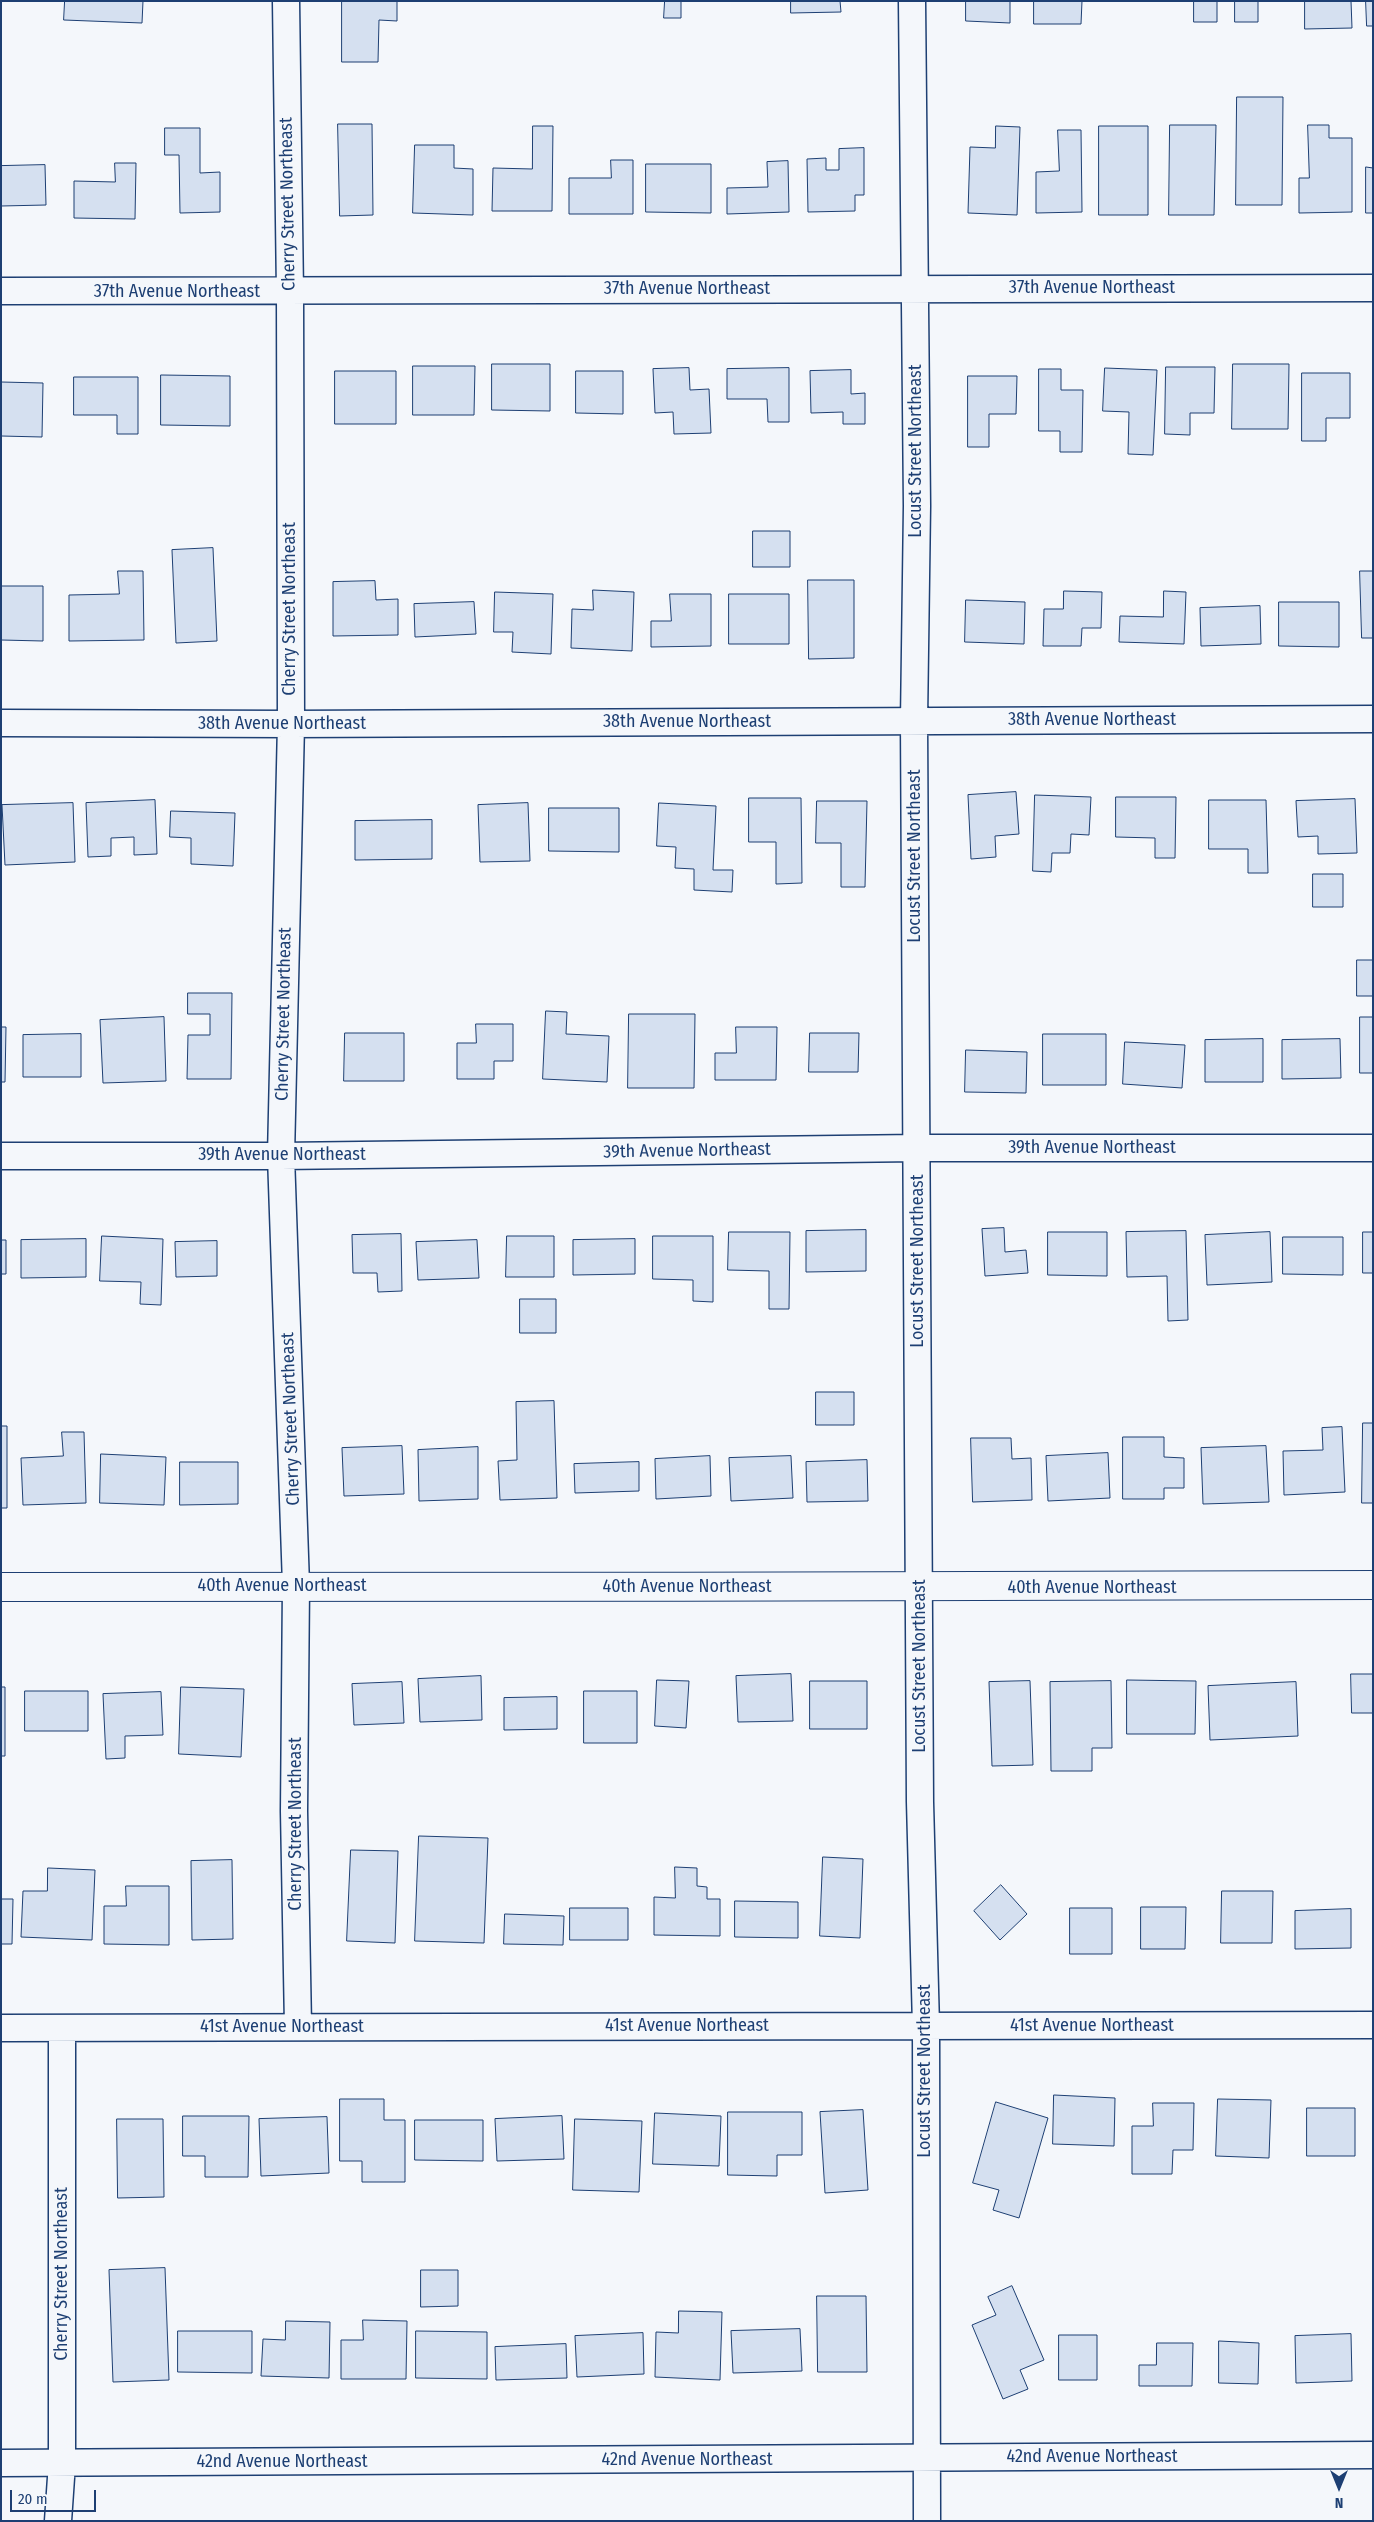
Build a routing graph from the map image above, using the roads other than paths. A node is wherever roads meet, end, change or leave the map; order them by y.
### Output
1 (286, 1) edge
2 (912, 1) edge
3 (916, 287) junction
4 (1373, 288) edge
5 (1, 291) edge
6 (290, 293) junction
7 (1373, 719) edge
8 (914, 721) junction
9 (1, 723) edge
10 (290, 724) junction
11 (917, 1148) junction
12 (1373, 1148) edge
13 (1, 1156) edge
14 (281, 1156) junction
15 (296, 1585) junction
16 (1373, 1585) edge
17 (1, 1587) edge
18 (919, 1588) junction
19 (1373, 2025) edge
20 (298, 2026) junction
21 (926, 2026) junction
22 (1, 2028) edge
23 (62, 2028) junction
24 (1373, 2455) edge
25 (927, 2458) junction
26 (1, 2463) edge
27 (62, 2463) junction
28 (58, 2521) edge
29 (927, 2521) edge

1 - 6 street, Cherry Street Northeast
2 - 3 street, Locust Street Northeast
3 - 4 street, 37th Avenue Northeast
3 - 6 street, 37th Avenue Northeast
3 - 8 street, Locust Street Northeast
5 - 6 street, 37th Avenue Northeast
6 - 10 street, Cherry Street Northeast
7 - 8 street, 38th Avenue Northeast
8 - 10 street, 38th Avenue Northeast
8 - 11 street, Locust Street Northeast
9 - 10 street, 38th Avenue Northeast
10 - 14 street, Cherry Street Northeast
11 - 12 street, 39th Avenue Northeast
11 - 14 street, 39th Avenue Northeast
11 - 18 street, Locust Street Northeast
13 - 14 street, 39th Avenue Northeast
14 - 15 street, Cherry Street Northeast
15 - 17 street, 40th Avenue Northeast
15 - 18 street, 40th Avenue Northeast
15 - 20 street, Cherry Street Northeast
16 - 18 street, 40th Avenue Northeast
18 - 21 street, Locust Street Northeast
19 - 21 street, 41st Avenue Northeast
20 - 21 street, 41st Avenue Northeast
20 - 23 street, 41st Avenue Northeast
21 - 25 street, Locust Street Northeast
22 - 23 street, 41st Avenue Northeast
23 - 27 street, Cherry Street Northeast
24 - 25 street, 42nd Avenue Northeast
25 - 27 street, 42nd Avenue Northeast
25 - 29 street, Locust Street Northeast
26 - 27 street, 42nd Avenue Northeast
27 - 28 street, Cherry Street Northeast

